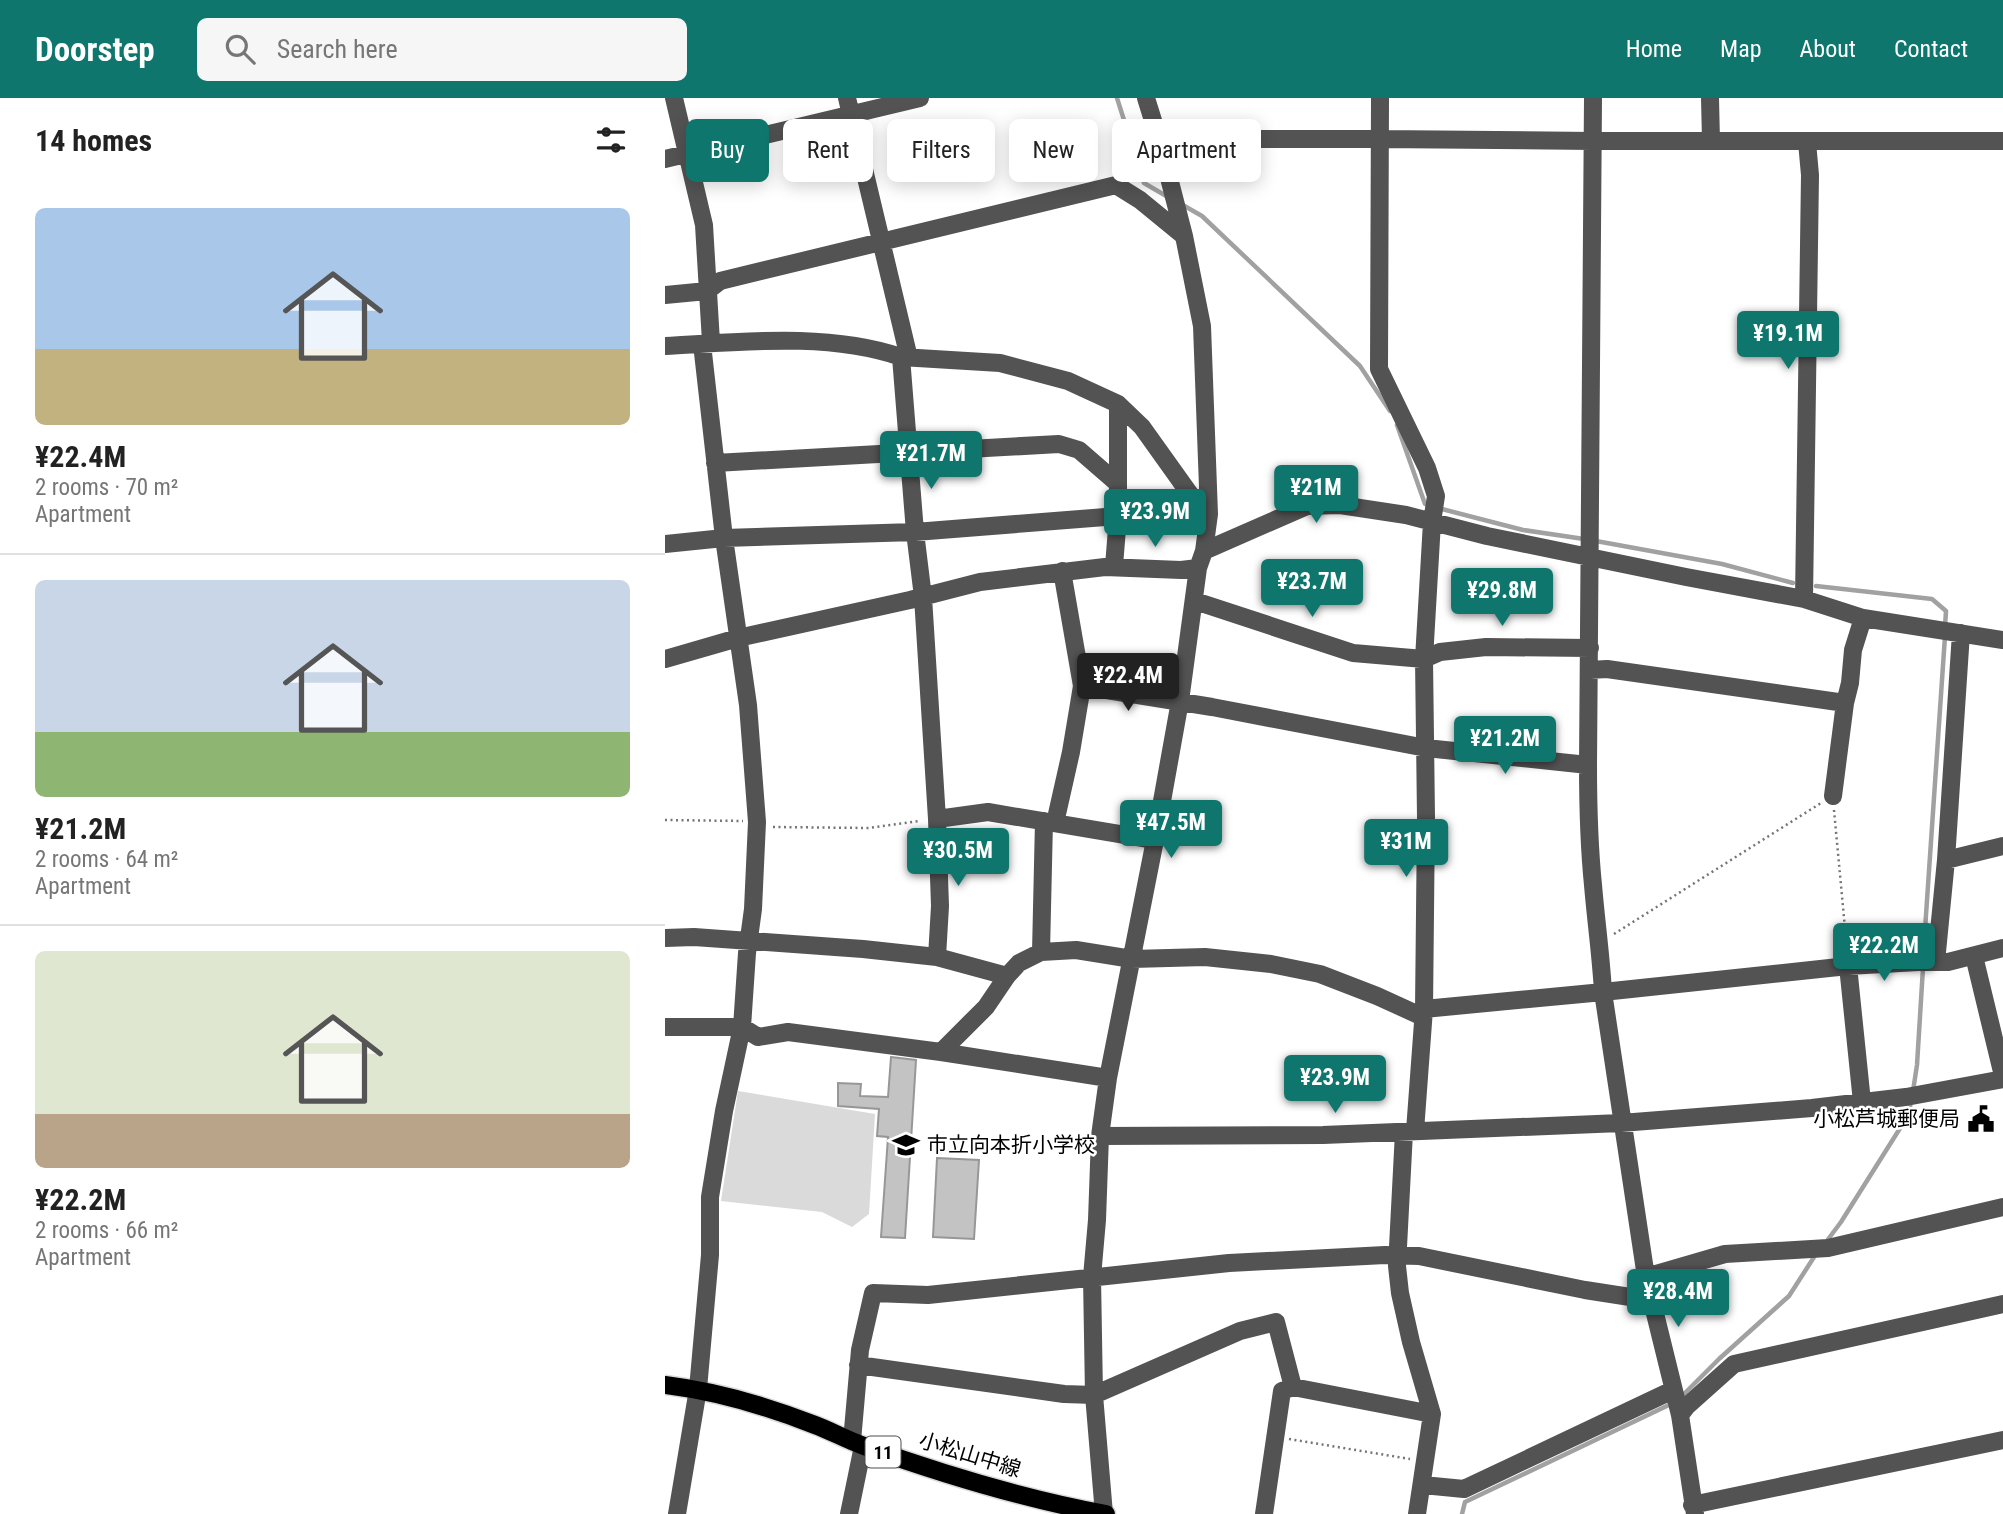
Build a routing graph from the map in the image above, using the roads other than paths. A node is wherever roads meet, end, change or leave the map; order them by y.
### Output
1 (674, 98) edge
2 (920, 98) edge
3 (1146, 98) edge
4 (1380, 98) edge
5 (1593, 98) edge
6 (1710, 98) edge
7 (849, 106) edge
8 (1153, 119) edge
9 (769, 130) edge
10 (1261, 139) edge
11 (1379, 139) junction
12 (1593, 141) junction
13 (1711, 141) junction
14 (2003, 141) edge
15 (1807, 142) junction
16 (686, 150) edge
17 (686, 154) edge
18 (665, 159) edge
19 (694, 182) edge
20 (1171, 182) edge
21 (1184, 236) junction
22 (880, 242) junction
23 (707, 291) junction
24 (665, 295) edge
25 (706, 343) junction
26 (665, 346) edge
27 (905, 357) junction
28 (1118, 404) junction
29 (909, 453) junction
30 (715, 463) junction
31 (1117, 482) junction
32 (1209, 514) junction
33 (1118, 516) junction
34 (1433, 518) junction
35 (915, 532) junction
36 (724, 538) junction
37 (665, 544) edge
38 (1590, 553) junction
39 (1201, 559) junction
40 (1114, 566) junction
41 (1062, 571) junction
42 (923, 597) junction
43 (1804, 599) junction
44 (1195, 601) junction
45 (1863, 618) junction
46 (1958, 633) junction
47 (738, 638) junction
48 (2003, 640) edge
49 (1590, 648) junction
50 (665, 659) edge
51 (1424, 659) junction
52 (1590, 670) junction
53 (1082, 686) junction
54 (1180, 701) junction
55 (1845, 703) junction
56 (1426, 748) junction
57 (1588, 765) junction
58 (1833, 796) road end
59 (937, 819) junction
60 (1050, 822) junction
61 (1155, 840) junction
62 (2003, 846) edge
63 (1946, 860) junction
64 (665, 938) edge
65 (749, 941) junction
66 (2003, 948) edge
67 (1041, 953) junction
68 (1975, 956) junction
69 (937, 957) junction
70 (1132, 959) junction
71 (1928, 962) junction
72 (1849, 966) junction
73 (1007, 976) junction
74 (1602, 992) junction
75 (1424, 1013) junction
76 (665, 1027) edge
77 (742, 1027) junction
78 (941, 1052) junction
79 (2003, 1077) edge
80 (1108, 1078) junction
81 (1862, 1102) junction
82 (1621, 1122) junction
83 (1409, 1131) junction
84 (1100, 1136) junction
85 (2003, 1207) edge
86 (1398, 1255) junction
87 (1646, 1277) junction
88 (1092, 1278) junction
89 (2003, 1304) edge
90 (858, 1366) junction
91 (665, 1385) edge
92 (1293, 1387) junction
93 (698, 1389) junction
94 (1094, 1395) junction
95 (1676, 1401) junction
96 (1432, 1413) junction
97 (2003, 1440) edge
98 (858, 1443) junction
99 (1423, 1485) junction
100 (1694, 1509) edge
101 (677, 1514) edge
102 (849, 1514) edge
103 (1104, 1514) edge
104 (1264, 1514) edge
105 (1417, 1514) edge

1 - 16 street
2 - 7 street
3 - 8 street
4 - 11 street
5 - 12 street
6 - 13 street
7 - 9 street
7 - 22 street
10 - 11 street
11 - 12 street
11 - 34 street
12 - 13 street
12 - 38 street
13 - 15 street
14 - 15 street
15 - 43 street
17 - 18 street
19 - 23 street
20 - 21 street
21 - 22 street
21 - 32 street
22 - 23 street
22 - 27 street
23 - 24 street
23 - 25 street
25 - 26 street
25 - 27 street
25 - 30 street
27 - 28 street
27 - 29 street
28 - 31 street
28 - 32 street
29 - 30 street
29 - 31 street
29 - 35 street
30 - 36 street
31 - 33 street
32 - 39 street
33 - 35 street
33 - 40 street
34 - 38 street
34 - 39 street
34 - 51 street
35 - 36 street
35 - 42 street
36 - 37 street
36 - 47 street
38 - 43 street
38 - 49 street
39 - 40 street
39 - 44 street
40 - 41 street
41 - 42 street
41 - 53 street
42 - 47 street
42 - 59 street
43 - 45 street
44 - 51 street
44 - 54 street
45 - 46 street
45 - 55 street
46 - 48 street
46 - 63 street
47 - 50 street
47 - 65 street
49 - 51 street
49 - 52 street
51 - 56 street
52 - 55 street
52 - 57 street
53 - 54 street
53 - 60 street
54 - 56 street
54 - 61 street
55 - 58 street
56 - 57 street
56 - 75 street
57 - 74 street
59 - 60 street
59 - 69 street
60 - 61 street
60 - 67 street
61 - 70 street
62 - 63 street
63 - 71 street
64 - 65 street
65 - 69 street
65 - 77 street
66 - 68 street
67 - 70 street
67 - 73 street
68 - 71 street
68 - 79 street
69 - 73 street
70 - 75 street
70 - 80 street
71 - 72 street
72 - 74 street
72 - 81 street
73 - 78 street
74 - 75 street
74 - 82 street
75 - 83 street
76 - 77 street
77 - 78 street
77 - 93 street
78 - 80 street
79 - 81 street
80 - 84 street
81 - 82 street
82 - 83 street
82 - 87 street
83 - 84 street
83 - 86 street
84 - 88 street
85 - 87 street
86 - 87 street
86 - 88 street
86 - 96 street
87 - 95 street
88 - 90 street
88 - 94 street
89 - 95 street
90 - 94 street
90 - 98 street
91 - 93 main road, 小松山中線 / 11
92 - 94 street
92 - 96 street
92 - 104 street
93 - 98 main road, 小松山中線 / 11
93 - 101 street
94 - 103 street
95 - 99 street
95 - 100 street
96 - 99 street
97 - 100 street
98 - 102 street
98 - 103 main road, 小松山中線 / 11
99 - 105 street

